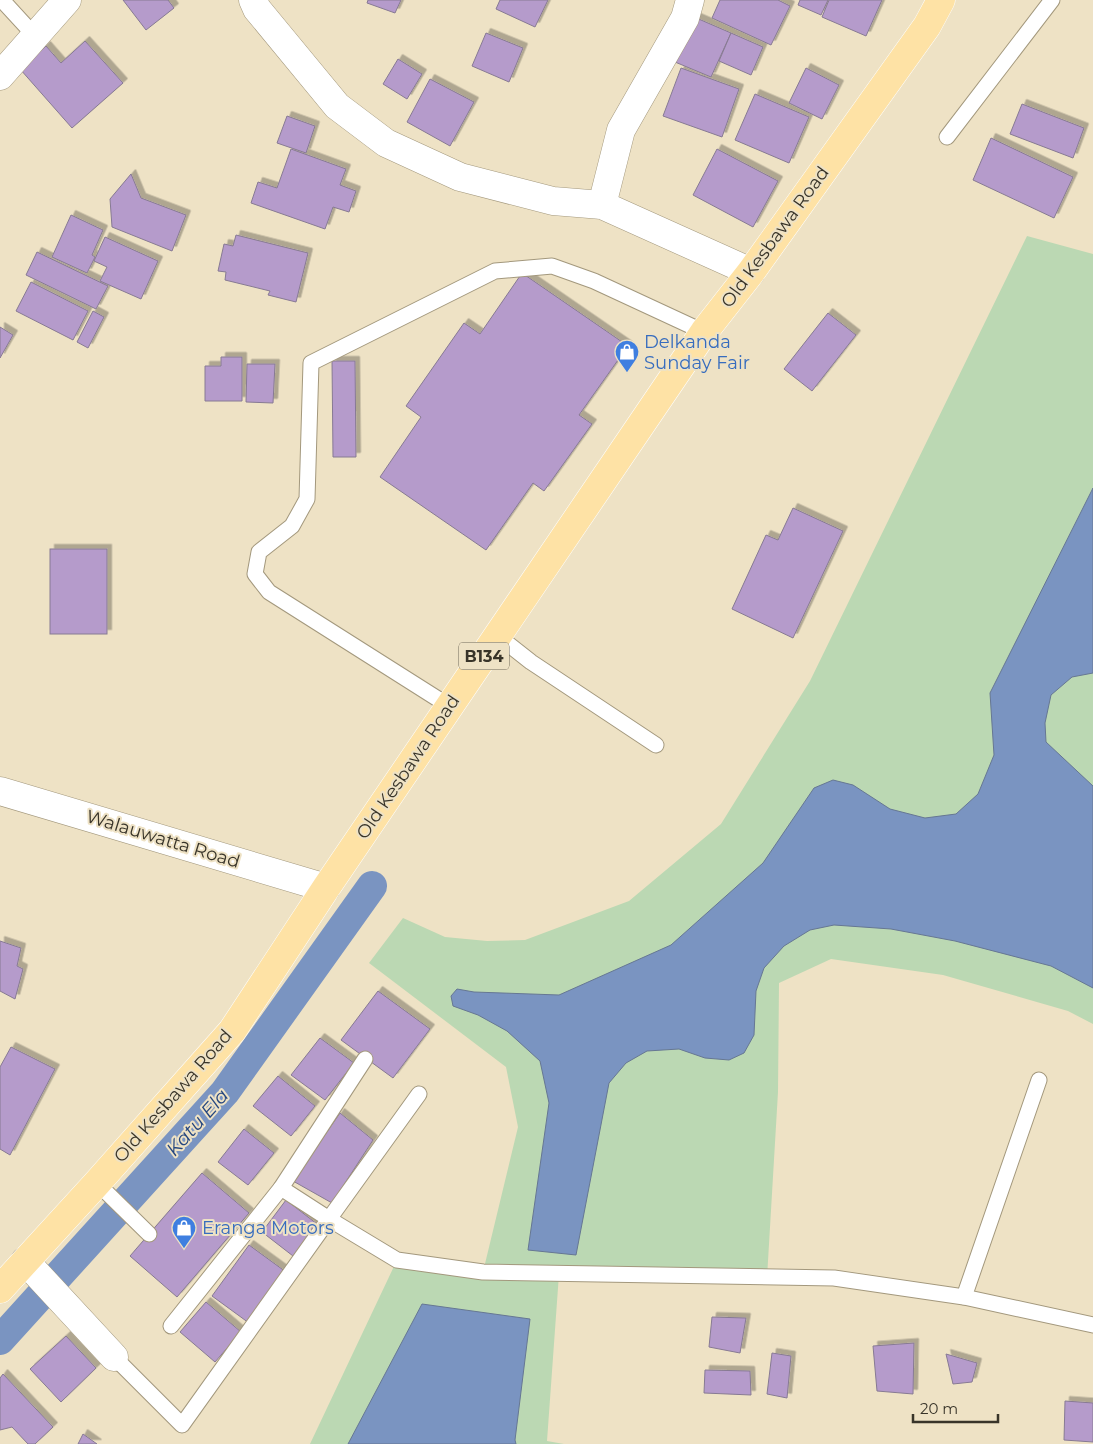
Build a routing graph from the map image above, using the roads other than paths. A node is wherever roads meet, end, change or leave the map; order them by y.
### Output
1 (2, 0) edge
2 (66, 0) edge
3 (253, 0) edge
4 (690, 0) edge
5 (940, 0) edge
6 (1052, 0) edge
7 (35, 36) junction
8 (0, 76) edge
9 (947, 138) dead end
10 (602, 205) junction
11 (751, 272) junction
12 (704, 332) junction
13 (498, 636) junction
14 (449, 706) junction
15 (656, 745) dead end
16 (0, 791) edge
17 (326, 888) junction
18 (365, 1059) dead end
19 (1039, 1080) dead end
20 (418, 1094) dead end
21 (97, 1183) junction
22 (281, 1188) junction
23 (329, 1219) junction
24 (149, 1234) dead end
25 (25, 1261) junction
26 (0, 1289) edge
27 (964, 1297) junction
28 (1093, 1325) edge
29 (171, 1326) dead end
30 (114, 1357) joint

1 - 7 lane
2 - 7 street
3 - 10 street
4 - 10 street
5 - 11 main road, Old Kesbawa Road / B134
6 - 9 lane
7 - 8 street
10 - 11 street
11 - 12 main road, Old Kesbawa Road / B134
12 - 13 main road, Old Kesbawa Road / B134
12 - 14 lane
13 - 14 main road, Old Kesbawa Road / B134
13 - 15 lane
14 - 17 main road, Old Kesbawa Road / B134
16 - 17 street, Walauwatta Road
17 - 21 main road, Old Kesbawa Road / B134
18 - 22 lane
19 - 27 lane
20 - 23 lane
21 - 24 lane
21 - 25 main road, Old Kesbawa Road / B134
22 - 23 lane
22 - 29 lane
23 - 27 lane
23 - 30 lane
25 - 26 main road, Old Kesbawa Road / B134
25 - 30 street
27 - 28 lane

